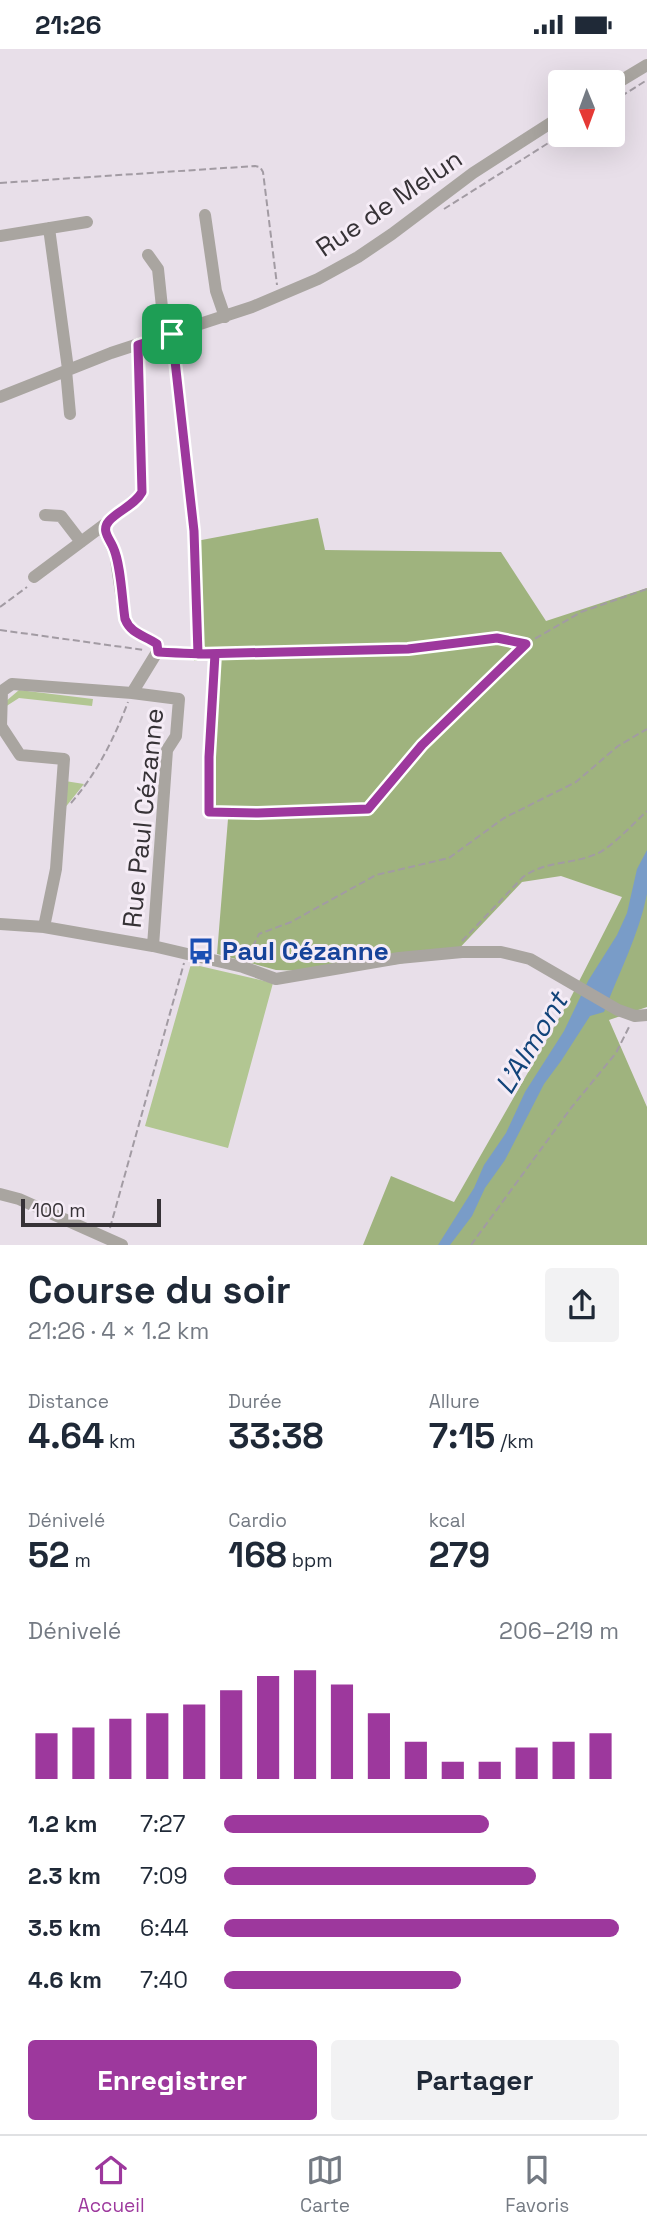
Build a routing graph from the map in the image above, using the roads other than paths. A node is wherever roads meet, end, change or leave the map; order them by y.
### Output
1 (647, 65) edge
2 (625, 78) edge
3 (548, 125) edge
4 (205, 215) dead end
5 (88, 222) dead end
6 (49, 228) junction
7 (0, 236) edge
8 (148, 255) dead end
9 (225, 317) junction
10 (168, 335) junction
11 (138, 345) junction
12 (67, 370) junction
13 (0, 397) edge
14 (70, 414) dead end
15 (45, 515) dead end
16 (109, 521) junction
17 (81, 542) junction
18 (34, 577) road end
19 (132, 693) junction
20 (0, 923) edge
21 (44, 927) junction
22 (153, 946) junction
23 (641, 1015) edge
24 (0, 1194) edge
25 (122, 1245) edge

1 - 2 street
3 - 9 street, Rue de Melun
4 - 9 street
5 - 6 street
6 - 7 street
6 - 12 street
8 - 10 street
9 - 10 street, Rue de Melun
10 - 11 street, Rue de Melun
11 - 12 street, Rue de Melun
11 - 16 street
12 - 13 street, Rue de Melun
12 - 14 street
15 - 17 street
16 - 17 street
16 - 19 street
17 - 18 street
19 - 21 street
19 - 22 street, Rue Paul Cézanne
20 - 21 street
21 - 22 street
22 - 23 street
24 - 25 street

